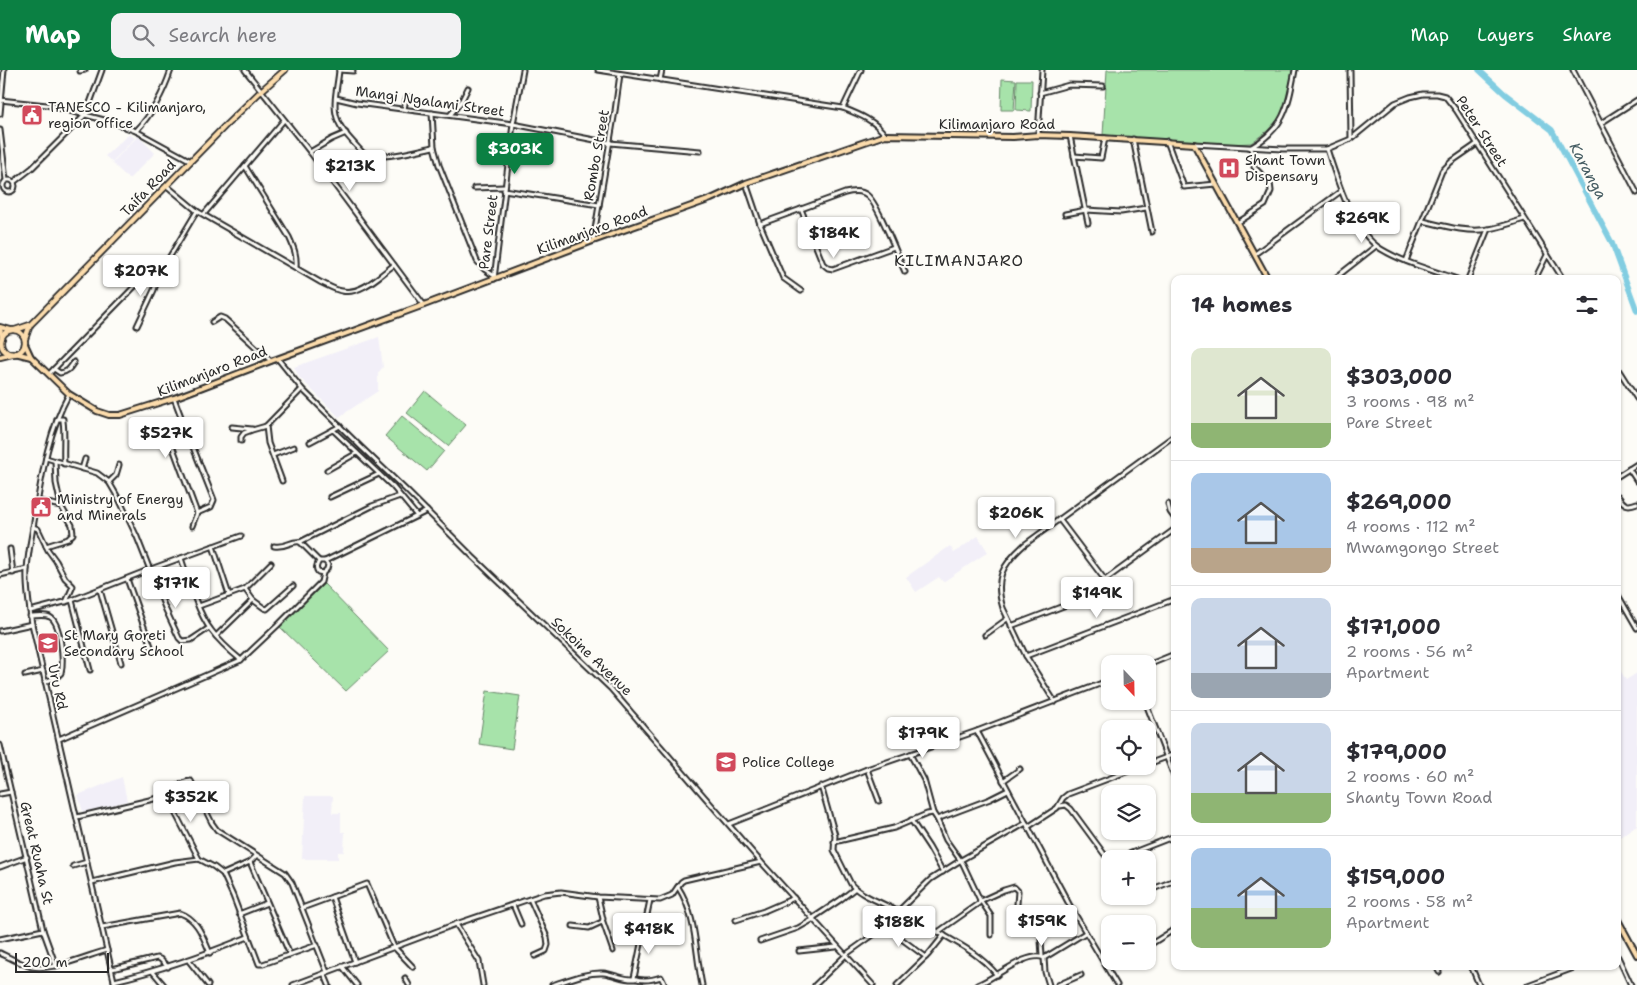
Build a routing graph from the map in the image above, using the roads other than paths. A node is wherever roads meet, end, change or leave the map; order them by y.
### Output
1 (4, 70) edge
2 (102, 70) edge
3 (171, 70) edge
4 (245, 70) edge
5 (285, 70) edge
6 (339, 70) edge
7 (523, 70) edge
8 (598, 70) edge
9 (662, 70) edge
10 (861, 70) edge
11 (1042, 70) edge
12 (1296, 70) edge
13 (1573, 70) edge
14 (353, 71) edge
15 (1350, 71) dead end
16 (620, 74) junction
17 (660, 80) junction
18 (1103, 86) dead end
19 (468, 88) dead end
20 (261, 91) junction
21 (1040, 92) junction
22 (411, 97) dead end
23 (336, 98) junction
24 (0, 100) edge
25 (1637, 100) edge
26 (843, 108) junction
27 (404, 109) junction
28 (432, 113) junction
29 (0, 114) edge
30 (86, 114) junction
31 (450, 116) junction
32 (284, 120) junction
33 (1600, 123) junction
34 (512, 124) junction
35 (0, 130) edge
36 (136, 131) junction
37 (346, 133) junction
38 (885, 135) junction
39 (1038, 135) junction
40 (1070, 136) junction
41 (1105, 138) junction
42 (1133, 139) junction
43 (1351, 139) junction
44 (1167, 141) junction
45 (610, 143) junction
46 (1194, 144) junction
47 (1477, 144) junction
48 (434, 147) junction
49 (1250, 148) junction
50 (1327, 149) junction
51 (700, 151) dead end
52 (310, 152) junction
53 (1074, 156) junction
54 (191, 161) junction
55 (245, 166) junction
56 (6, 180) junction
57 (14, 182) junction
58 (746, 183) junction
59 (1216, 184) junction
60 (167, 186) junction
61 (474, 188) dead end
62 (504, 189) junction
63 (1, 190) edge
64 (1341, 192) junction
65 (1637, 193) edge
66 (599, 204) junction
67 (1146, 208) junction
68 (801, 209) junction
69 (1086, 210) junction
70 (198, 211) junction
71 (204, 214) junction
72 (1066, 214) dead end
73 (1524, 219) junction
74 (1423, 221) junction
75 (1088, 223) dead end
76 (1237, 223) junction
77 (760, 224) junction
78 (1488, 229) junction
79 (1152, 232) dead end
80 (593, 241) junction
81 (1376, 246) junction
82 (894, 247) junction
83 (1255, 254) junction
84 (1546, 255) junction
85 (1406, 260) junction
86 (394, 265) junction
87 (296, 267) junction
88 (905, 272) dead end
89 (159, 274) junction
90 (1266, 275) edge
91 (1339, 275) edge
92 (1446, 275) edge
93 (1470, 275) edge
94 (1537, 275) edge
95 (1559, 275) edge
96 (494, 277) junction
97 (801, 291) dead end
98 (424, 305) junction
99 (212, 322) dead end
100 (30, 325) junction
101 (137, 326) dead end
102 (0, 327) edge
103 (13, 330) junction
104 (2, 338) junction
105 (25, 342) junction
106 (2, 344) junction
107 (0, 353) edge
108 (14, 353) junction
109 (31, 357) junction
110 (0, 358) edge
111 (278, 359) junction
112 (270, 361) junction
113 (74, 362) dead end
114 (54, 369) junction
115 (49, 374) junction
116 (1621, 375) edge
117 (302, 389) junction
118 (69, 394) junction
119 (174, 398) junction
120 (1637, 399) edge
121 (57, 419) junction
122 (183, 422) junction
123 (266, 426) junction
124 (340, 426) junction
125 (232, 427) dead end
126 (252, 430) junction
127 (333, 430) junction
128 (1171, 438) edge
129 (241, 441) dead end
130 (310, 442) dead end
131 (294, 447) dead end
132 (357, 453) junction
133 (273, 455) junction
134 (46, 458) junction
135 (85, 459) dead end
136 (55, 461) junction
137 (64, 464) junction
138 (1637, 464) edge
139 (119, 465) dead end
140 (82, 469) junction
141 (1629, 469) junction
142 (326, 470) dead end
143 (379, 474) junction
144 (1621, 474) edge
145 (282, 480) dead end
146 (1637, 481) edge
147 (109, 482) junction
148 (400, 496) junction
149 (330, 497) dead end
150 (1621, 500) edge
151 (38, 501) junction
152 (1637, 503) edge
153 (1168, 504) dead end
154 (61, 506) junction
155 (427, 511) junction
156 (197, 513) junction
157 (1171, 513) edge
158 (417, 516) junction
159 (1059, 519) junction
160 (192, 526) dead end
161 (34, 527) junction
162 (1171, 532) edge
163 (241, 536) dead end
164 (300, 542) junction
165 (46, 546) junction
166 (213, 546) junction
167 (274, 546) dead end
168 (10, 549) dead end
169 (333, 557) junction
170 (181, 558) junction
171 (319, 561) junction
172 (325, 561) junction
173 (271, 563) dead end
174 (328, 565) junction
175 (27, 569) junction
176 (150, 569) junction
177 (13, 573) junction
178 (323, 573) junction
179 (0, 575) edge
180 (127, 579) junction
181 (1105, 580) junction
182 (293, 586) dead end
183 (245, 589) junction
184 (100, 590) junction
185 (229, 595) junction
186 (72, 600) junction
187 (254, 600) junction
188 (1621, 600) edge
189 (1171, 601) edge
190 (66, 602) junction
191 (199, 606) junction
192 (30, 611) junction
193 (30, 616) junction
194 (1007, 619) junction
195 (32, 624) junction
196 (1011, 626) junction
197 (209, 628) junction
198 (1637, 628) edge
199 (0, 631) edge
200 (985, 635) dead end
201 (216, 636) junction
202 (153, 652) dead end
203 (1026, 656) junction
204 (1171, 656) edge
205 (241, 660) junction
206 (1156, 662) edge
207 (121, 663) dead end
208 (90, 670) dead end
209 (43, 671) junction
210 (25, 675) dead end
211 (45, 682) junction
212 (1101, 684) edge
213 (1055, 702) junction
214 (1148, 710) edge
215 (977, 731) junction
216 (59, 739) junction
217 (0, 745) edge
218 (910, 754) junction
219 (1171, 755) edge
220 (1166, 757) junction
221 (1156, 761) edge
222 (867, 769) junction
223 (1020, 769) dead end
224 (1171, 769) edge
225 (1118, 775) edge
226 (1003, 781) junction
227 (821, 786) junction
228 (1008, 790) junction
229 (11, 792) junction
230 (0, 794) edge
231 (166, 795) junction
232 (879, 801) dead end
233 (1059, 806) junction
234 (933, 813) junction
235 (77, 817) junction
236 (937, 819) junction
237 (911, 820) junction
238 (729, 824) junction
239 (1027, 825) junction
240 (1171, 838) edge
241 (834, 842) junction
242 (1102, 850) edge
243 (1139, 850) edge
244 (256, 856) junction
245 (27, 857) junction
246 (199, 859) junction
247 (961, 860) junction
248 (88, 862) junction
249 (250, 862) junction
250 (761, 862) junction
251 (73, 866) dead end
252 (0, 867) edge
253 (943, 872) junction
254 (223, 874) junction
255 (92, 882) junction
256 (1171, 882) edge
257 (678, 887) junction
258 (1156, 888) edge
259 (854, 889) junction
260 (332, 897) junction
261 (598, 897) junction
262 (794, 898) junction
263 (530, 899) junction
264 (650, 900) junction
265 (981, 901) junction
266 (268, 903) junction
267 (513, 904) junction
268 (1017, 904) dead end
269 (302, 908) junction
270 (899, 911) junction
271 (239, 914) junction
272 (813, 918) junction
273 (736, 920) dead end
274 (603, 921) junction
275 (886, 923) junction
276 (456, 924) junction
277 (521, 924) dead end
278 (573, 926) dead end
279 (1045, 926) dead end
280 (1621, 926) edge
281 (102, 927) junction
282 (43, 930) junction
283 (938, 932) junction
284 (1171, 932) edge
285 (1085, 933) junction
286 (944, 935) junction
287 (991, 935) dead end
288 (248, 937) junction
289 (0, 939) edge
290 (760, 941) dead end
291 (1156, 941) edge
292 (317, 945) junction
293 (394, 947) junction
294 (837, 947) junction
295 (107, 950) junction
296 (613, 951) dead end
297 (799, 951) dead end
298 (0, 953) edge
299 (210, 953) junction
300 (290, 955) junction
301 (535, 956) dead end
302 (845, 956) junction
303 (1637, 956) edge
304 (926, 957) junction
305 (1043, 957) junction
306 (1101, 957) edge
307 (189, 961) junction
308 (355, 962) junction
309 (1621, 963) edge
310 (56, 966) junction
311 (342, 966) junction
312 (168, 967) junction
313 (413, 967) dead end
314 (111, 969) junction
315 (1109, 970) edge
316 (1473, 970) edge
317 (1568, 970) edge
318 (153, 972) junction
319 (326, 972) junction
320 (997, 975) junction
321 (1081, 975) dead end
322 (405, 978) dead end
323 (635, 979) junction
324 (115, 983) edge
325 (164, 985) edge
326 (208, 985) edge
327 (293, 985) edge
328 (329, 985) edge
329 (357, 985) edge
330 (409, 985) edge
331 (483, 985) edge
332 (552, 985) edge
333 (665, 985) edge
334 (702, 985) edge
335 (815, 985) edge
336 (873, 985) edge
337 (896, 985) edge
338 (977, 985) edge
339 (1049, 985) edge
340 (1058, 985) edge
341 (1118, 985) edge
342 (1479, 985) edge
343 (1528, 985) edge
344 (1631, 985) edge

1 - 24 street
2 - 30 street
3 - 36 street
4 - 20 street
5 - 20 highway, Taifa Road
6 - 14 street
6 - 23 street
7 - 34 street, Pare Street
8 - 16 street
9 - 17 street
10 - 26 street
11 - 21 street
12 - 49 street
13 - 33 street
15 - 43 street
16 - 17 street
16 - 45 street, Rombo Street
17 - 26 street
18 - 21 street
19 - 31 street
20 - 32 street
20 - 54 highway, Taifa Road
21 - 39 street
22 - 27 street
23 - 27 street, Mangi Ngalami Street
23 - 37 street
24 - 29 street
24 - 30 street
25 - 33 street
26 - 38 street
27 - 28 street, Mangi Ngalami Street
28 - 31 street, Mangi Ngalami Street
28 - 48 street
30 - 36 street
30 - 57 street
31 - 34 street, Mangi Ngalami Street
32 - 52 street
32 - 55 street
33 - 65 street
34 - 45 street, Mangi Ngalami Street
34 - 62 street, Pare Street
35 - 56 street
36 - 54 street
37 - 48 street
37 - 52 street
38 - 39 main road, Kilimanjaro Road
38 - 58 main road, Kilimanjaro Road
39 - 40 main road, Kilimanjaro Road
40 - 41 main road, Kilimanjaro Road
40 - 53 street
41 - 42 main road, Kilimanjaro Road
41 - 53 street
42 - 44 main road, Kilimanjaro Road
42 - 67 street
43 - 47 street, Peter Street
43 - 50 street, Peter Street
44 - 46 main road, Kilimanjaro Road
44 - 59 street
45 - 51 street, Mangi Ngalami Street
45 - 66 street, Rombo Street
46 - 49 street, Peter Street
46 - 59 main road
47 - 73 street, Peter Street
47 - 74 street
48 - 96 street
49 - 50 street, Peter Street
49 - 76 street
50 - 64 street
52 - 86 street
53 - 69 street
54 - 60 highway, Taifa Road
55 - 71 street
55 - 87 street
56 - 57 street
56 - 63 street
57 - 63 street
58 - 77 street
58 - 80 main road, Kilimanjaro Road
59 - 76 main road
60 - 70 street
60 - 100 highway, Taifa Road
61 - 62 street
62 - 66 street
62 - 96 street, Pare Street
64 - 81 street
64 - 83 street
66 - 80 street, Rombo Street
67 - 69 street
67 - 79 street
68 - 77 street
68 - 82 street
68 - 82 street
69 - 72 street
69 - 75 street
70 - 71 street
70 - 89 street
71 - 87 street
73 - 78 street
73 - 84 street, Peter Street
74 - 78 street
74 - 85 street
76 - 83 main road
77 - 97 street
78 - 93 street
80 - 96 main road, Kilimanjaro Road
81 - 85 street
81 - 91 street
82 - 88 street
83 - 90 main road
84 - 94 street
84 - 95 street, Peter Street
85 - 92 street
86 - 87 street
86 - 98 street
89 - 101 street
89 - 114 street
96 - 98 main road, Kilimanjaro Road
98 - 111 main road, Kilimanjaro Road
99 - 112 street
100 - 103 highway, Taifa Road
100 - 105 highway, Taifa Road
102 - 103 main road
102 - 104 main road
103 - 104 highway
103 - 105 highway
104 - 106 highway
105 - 108 highway
105 - 109 main road, Kilimanjaro Road
106 - 107 highway
106 - 108 highway
108 - 109 main road, Kilimanjaro Road
108 - 110 highway
109 - 115 main road, Kilimanjaro Road
111 - 112 main road, Kilimanjaro Road
111 - 117 street, Sokoine Avenue
112 - 119 main road, Kilimanjaro Road
113 - 114 street
114 - 115 street
115 - 118 main road, Kilimanjaro Road
116 - 120 street
117 - 123 street
117 - 124 street, Sokoine Avenue
118 - 119 main road, Kilimanjaro Road
118 - 121 street, Uru Rd
119 - 122 street
121 - 134 street, Uru Rd
121 - 137 street
122 - 156 street
122 - 156 street
123 - 126 street
123 - 133 street
124 - 127 street
124 - 155 street, Sokoine Avenue
125 - 126 street
126 - 129 street
127 - 130 street
127 - 132 street
128 - 159 street
131 - 133 street
132 - 142 street
132 - 143 street
133 - 145 street
134 - 136 street
134 - 151 street, Uru Rd
135 - 140 street
136 - 137 street
136 - 154 street
137 - 140 street
138 - 141 street
139 - 147 street
140 - 147 street
141 - 144 street
141 - 146 street
143 - 148 street
143 - 149 street
147 - 176 street
148 - 158 street
148 - 164 street
150 - 152 street
151 - 154 street
151 - 161 street, Uru Rd
153 - 157 street
154 - 165 street
155 - 158 street
155 - 238 street, Sokoine Avenue
156 - 160 street
158 - 169 street
159 - 181 street
159 - 194 street
161 - 165 street
161 - 175 street, Uru Rd
162 - 181 street
163 - 166 street
164 - 167 street
164 - 171 street
165 - 190 street
166 - 170 street
166 - 185 street
168 - 177 street
169 - 172 street
169 - 174 street
170 - 176 street
170 - 191 street
171 - 172 street
171 - 178 street
172 - 174 street
173 - 183 street
174 - 178 street
175 - 177 street
175 - 192 street, Uru Rd
176 - 180 street
176 - 197 street
177 - 179 street
178 - 205 street
180 - 184 street
180 - 202 street
181 - 196 street
182 - 187 street
183 - 185 street
183 - 187 street
184 - 186 street
184 - 207 street
185 - 191 street
186 - 190 street
186 - 208 street
187 - 201 street
188 - 198 street
189 - 203 street
190 - 192 street
191 - 197 street
192 - 193 street, Uru Rd
193 - 195 street, Uru Rd
193 - 211 street
194 - 196 street
194 - 200 street
195 - 199 street
195 - 209 street, Uru Rd
196 - 203 street
197 - 201 street
201 - 205 street
203 - 213 street
204 - 206 street
205 - 216 street
209 - 210 street
209 - 211 street, Uru Rd
211 - 216 street, Uru Rd
212 - 213 street
213 - 215 street
214 - 220 street
215 - 218 street
215 - 226 street
216 - 235 street, Uru Rd
217 - 229 street, Great Ruaha St
218 - 222 street
218 - 234 street
219 - 220 street
220 - 221 street
220 - 224 street
222 - 227 street
222 - 232 street
223 - 226 street
225 - 233 street
226 - 228 street
227 - 238 street
227 - 241 street
228 - 236 street
228 - 239 street
229 - 230 street
229 - 245 street, Great Ruaha St
231 - 235 street
231 - 244 street
231 - 246 street
233 - 239 street
233 - 242 street
234 - 236 street
234 - 237 street
235 - 248 street, Uru Rd
236 - 247 street
237 - 241 street
237 - 253 street
238 - 250 street, Sokoine Avenue
239 - 247 street
239 - 285 street
240 - 243 street
241 - 259 street
244 - 249 street
244 - 269 street
245 - 252 street
245 - 282 street, Great Ruaha St
246 - 254 street
246 - 255 street
247 - 253 street
247 - 265 street
248 - 251 street
248 - 255 street, Uru Rd
249 - 254 street
249 - 266 street
250 - 257 street
250 - 262 street, Sokoine Avenue
253 - 270 street
254 - 271 street
255 - 281 street, Uru Rd
256 - 258 street
257 - 264 street
257 - 334 street
259 - 270 street
259 - 272 street
260 - 269 street
260 - 293 street
260 - 308 street
261 - 263 street
261 - 264 street
261 - 274 street
262 - 272 street, Sokoine Avenue
262 - 273 street
263 - 267 street
263 - 301 street
264 - 323 street
265 - 268 street
265 - 283 street
265 - 287 street
266 - 271 street
266 - 300 street
267 - 276 street
267 - 277 street
269 - 292 street
270 - 275 street
270 - 283 street
271 - 288 street
272 - 290 street
272 - 294 street, Sokoine Avenue
274 - 278 street
274 - 296 street
275 - 302 street
275 - 304 street
276 - 293 street
276 - 331 street
279 - 305 street
280 - 303 main road
281 - 295 street, Uru Rd
281 - 299 street
282 - 289 street
282 - 310 street, Great Ruaha St
283 - 286 street
284 - 291 street
285 - 305 street
285 - 306 street
286 - 304 street
286 - 320 street
288 - 299 street
288 - 300 street
292 - 300 street
292 - 319 street
293 - 308 street
293 - 313 street
294 - 297 street
294 - 302 street, Sokoine Avenue
295 - 310 street
295 - 314 street, Uru Rd
298 - 310 street
299 - 307 street
302 - 335 street
302 - 336 street, Sokoine Avenue
304 - 337 street
305 - 320 street
305 - 339 street
307 - 312 street
307 - 326 street
308 - 311 street
309 - 344 street
311 - 319 street
311 - 329 street
312 - 314 street
312 - 318 street
314 - 324 street, Uru Rd
315 - 341 street
316 - 342 street
317 - 343 street
318 - 324 street
318 - 325 street
319 - 327 street
319 - 328 street
320 - 338 street
321 - 340 street
322 - 330 street
323 - 332 street
323 - 333 street

